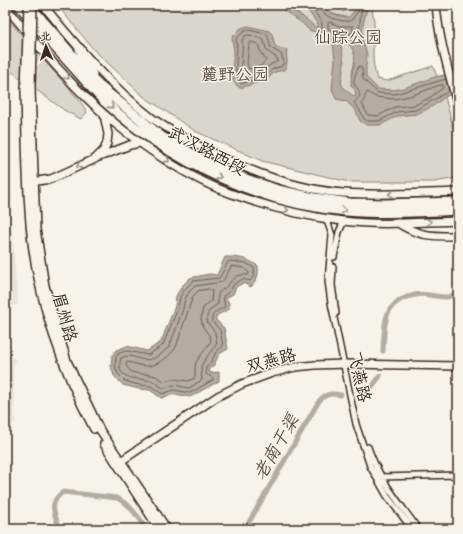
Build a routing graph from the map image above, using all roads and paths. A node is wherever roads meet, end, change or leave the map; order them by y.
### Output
1 (19, 5) edge
2 (29, 5) edge
3 (33, 5) edge
4 (43, 5) edge
5 (436, 5) edge
6 (5, 6) edge
7 (80, 49) junction
8 (97, 84) junction
9 (28, 89) junction
10 (458, 106) edge
11 (104, 115) junction
12 (140, 143) junction
13 (95, 159) junction
14 (31, 182) junction
15 (458, 192) edge
16 (458, 202) edge
17 (458, 210) edge
18 (326, 218) junction
19 (344, 221) junction
20 (458, 221) edge
21 (398, 223) junction
22 (458, 236) edge
23 (345, 364) junction
24 (458, 366) edge
25 (119, 463) junction
26 (458, 475) edge
27 (379, 477) junction
28 (159, 529) edge
29 (167, 529) edge
30 (412, 529) edge
31 (418, 529) edge

1 -> 17 highway, 武汉路西段
2 - 8 highway, 武汉路西段
2 - 9 main road, bridge
3 - 9 main road, bridge
4 - 7 main road
5 - 10 main road
6 -> 11 main road
7 - 8 highway
15 -> 7 main road
8 - 16 highway, 武汉路西段
9 - 14 main road
11 - 12 main road
11 - 13 main road
12 - 13 main road
12 -> 18 main road
13 -> 14 main road
14 - 25 main road
18 - 19 main road
18 - 23 street, 飞燕路
19 - 21 main road
19 - 23 street, 飞燕路
21 -> 20 main road
21 - 22 main road
23 - 24 main road, 双燕路
23 - 25 main road, 双燕路
23 - 27 street, 飞燕路
25 - 28 main road
25 - 29 main road
26 - 27 street
27 - 30 street, 飞燕路
27 - 31 street, 飞燕路

